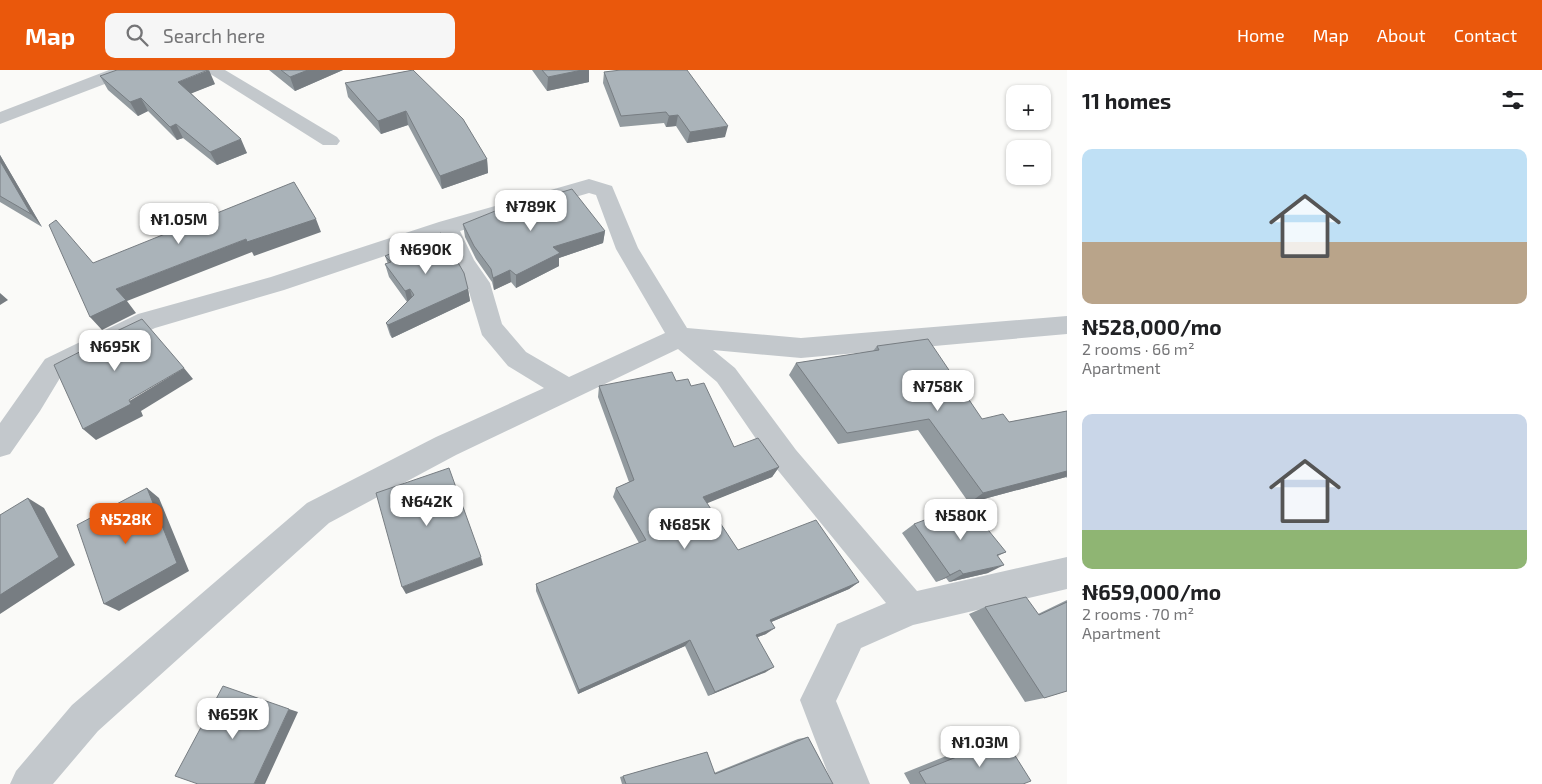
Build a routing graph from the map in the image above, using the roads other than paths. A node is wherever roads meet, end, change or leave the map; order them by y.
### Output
1 (125, 70) edge
2 (213, 70) edge
3 (0, 118) edge
4 (330, 141) dead end
5 (447, 227) junction
6 (1067, 325) edge
7 (680, 337) junction
8 (568, 389) junction
9 (0, 446) edge
10 (1067, 573) edge
11 (911, 609) junction
12 (30, 784) edge
13 (851, 784) edge

1 - 3 street
2 - 4 street
5 - 7 street
5 - 8 street
5 - 9 street
6 - 7 street
7 - 8 street
7 - 11 street
8 - 12 street
10 - 11 street
11 - 13 street

